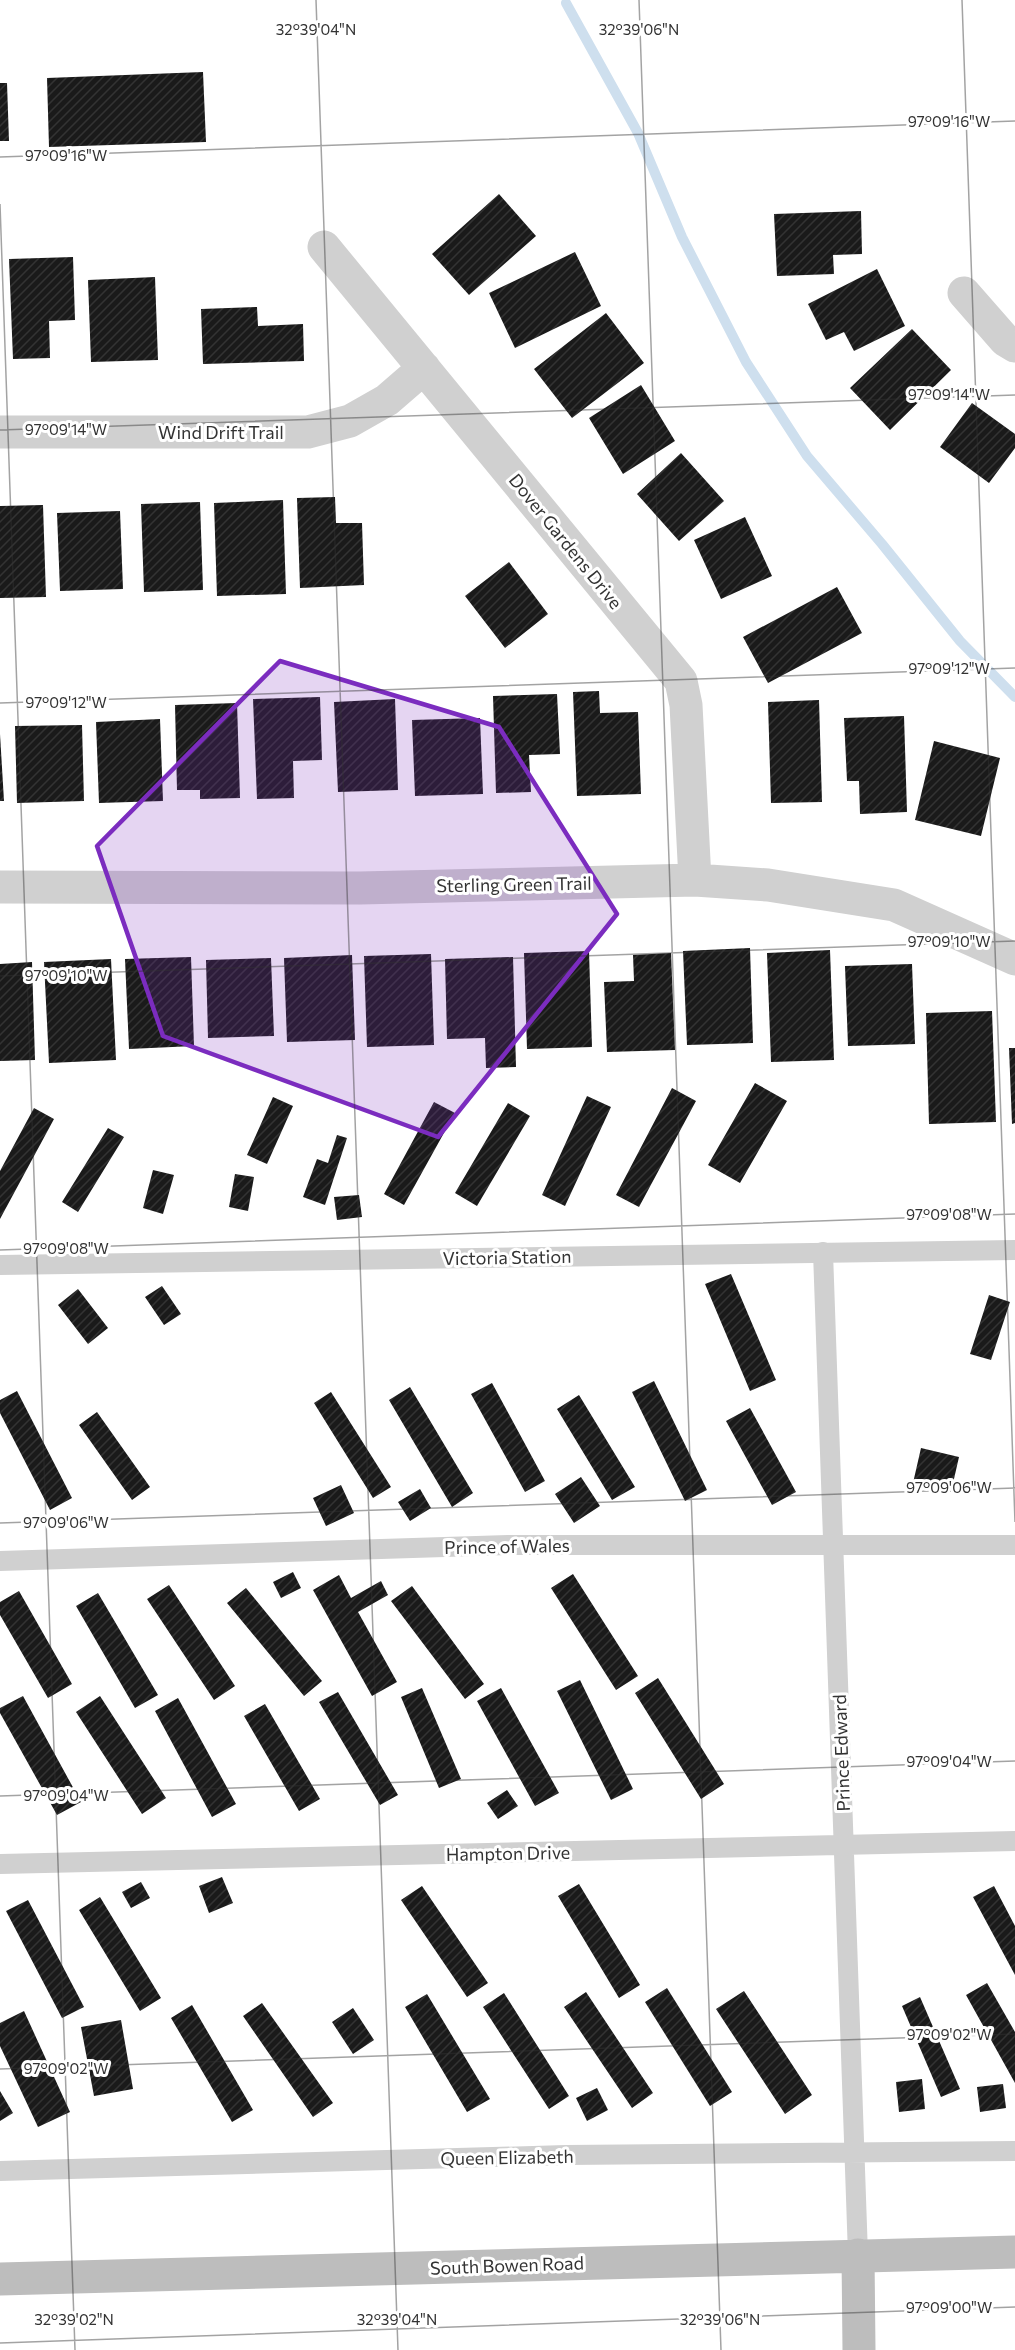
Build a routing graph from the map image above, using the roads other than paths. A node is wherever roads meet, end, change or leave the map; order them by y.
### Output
1 (324, 247) dead end
2 (964, 293) dead end
3 (1015, 346) edge
4 (424, 368) junction
5 (0, 432) edge
6 (695, 880) junction
7 (0, 887) edge
8 (1015, 959) edge
9 (1015, 1250) edge
10 (824, 1252) junction
11 (0, 1265) edge
12 (1015, 1545) edge
13 (835, 1546) junction
14 (0, 1561) edge
15 (1015, 1840) edge
16 (843, 1845) junction
17 (0, 1864) edge
18 (1015, 2151) edge
19 (855, 2152) junction
20 (0, 2170) edge
21 (1015, 2252) edge
22 (858, 2255) junction
23 (0, 2279) edge
24 (859, 2350) edge

1 - 4 street, Dover Gardens Drive
2 - 3 street
4 - 5 street, Wind Drift Trail
4 - 6 street, Dover Gardens Drive
6 - 7 street, Sterling Green Trail
6 - 8 street, Sterling Green Trail
9 - 10 lane, Victoria Station
10 - 11 lane, Victoria Station
10 - 13 lane, Prince Edward
12 - 13 lane, Prince of Wales
13 - 14 lane, Prince of Wales
13 - 16 lane, Prince Edward
15 - 16 lane, Hampton Drive
16 - 17 lane, Hampton Drive
16 - 19 lane, Prince Edward
18 - 19 lane, Queen Elizabeth
19 - 20 lane, Queen Elizabeth
19 - 22 lane, Prince Edward
21 - 22 main road, South Bowen Road
22 - 23 main road, South Bowen Road
22 - 24 main road

